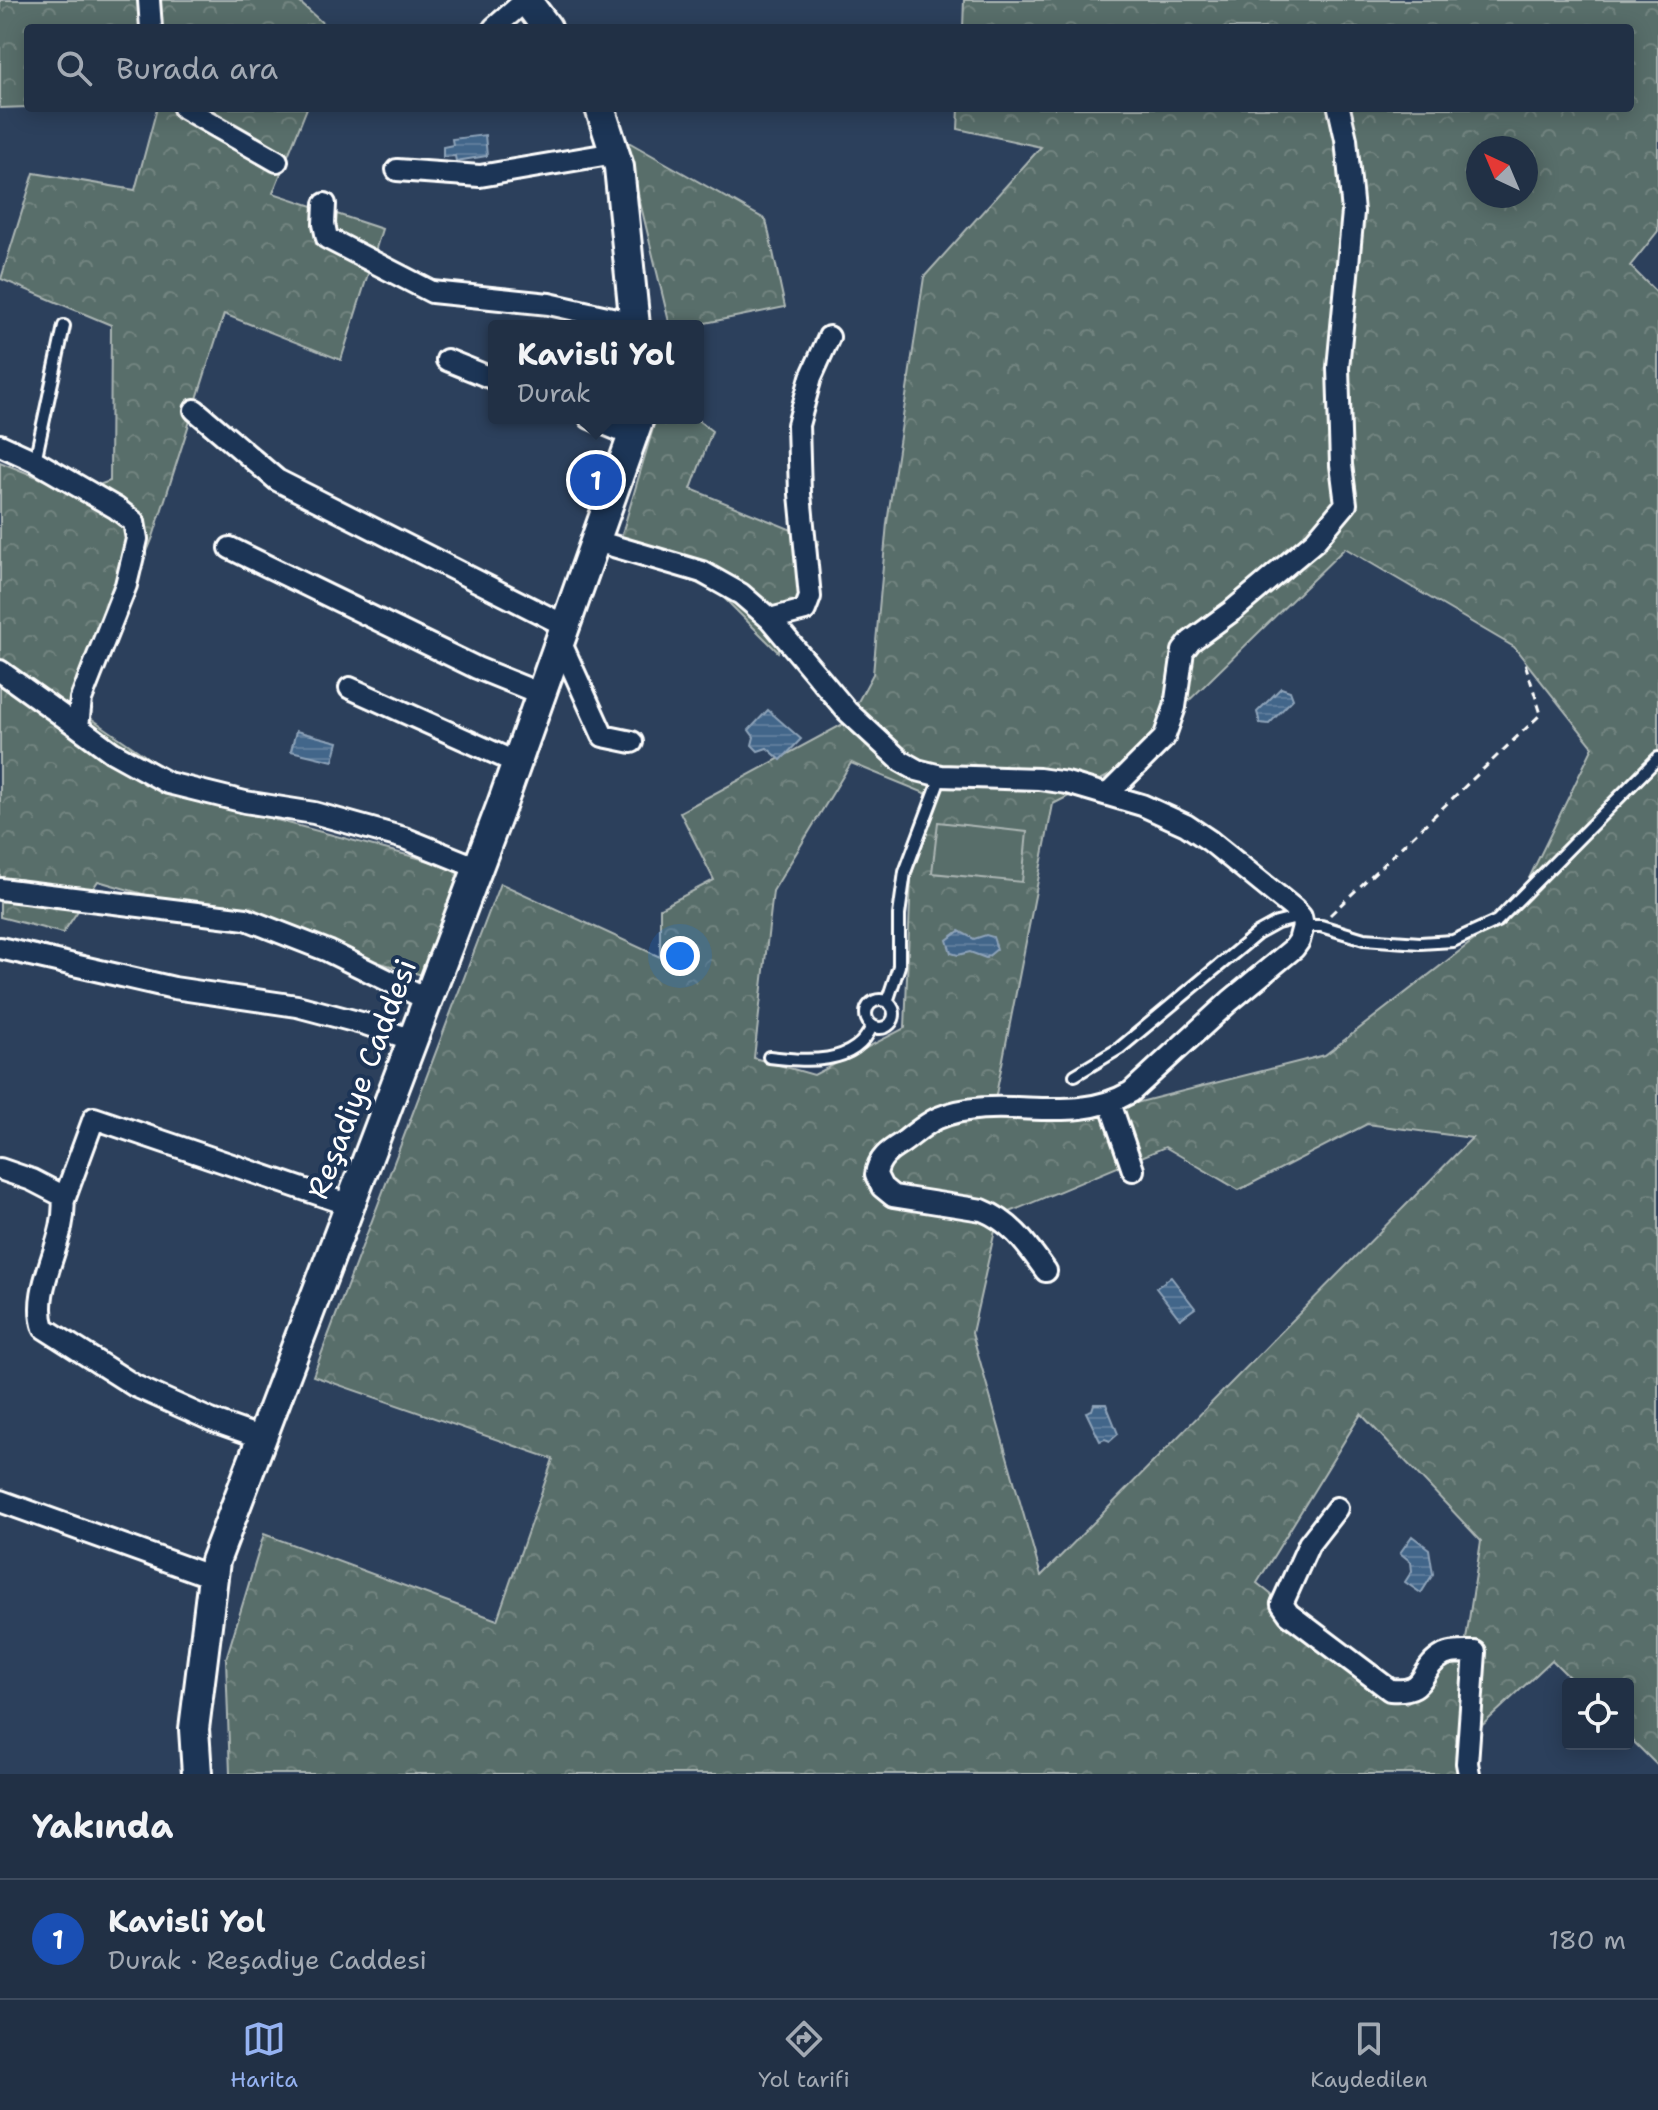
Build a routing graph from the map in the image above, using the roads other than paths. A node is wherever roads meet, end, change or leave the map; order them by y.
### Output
1 (149, 0) edge
2 (526, 0) edge
3 (151, 24) edge
4 (499, 24) edge
5 (544, 24) edge
6 (191, 112) edge
7 (601, 112) edge
8 (1340, 112) edge
9 (615, 153) junction
10 (277, 161) dead end
11 (397, 170) dead end
12 (325, 204) dead end
13 (618, 320) edge
14 (635, 320) edge
15 (64, 326) dead end
16 (829, 337) dead end
17 (447, 360) dead end
18 (488, 377) edge
19 (195, 410) dead end
20 (636, 427) edge
21 (0, 445) edge
22 (35, 461) junction
23 (596, 541) junction
24 (230, 548) dead end
25 (770, 619) junction
26 (563, 633) junction
27 (0, 671) edge
28 (350, 688) dead end
29 (541, 694) junction
30 (78, 727) junction
31 (632, 742) dead end
32 (1658, 758) edge
33 (517, 763) junction
34 (941, 776) junction
35 (1108, 794) junction
36 (478, 868) junction
37 (0, 889) edge
38 (1308, 923) junction
39 (0, 948) edge
40 (428, 1000) junction
41 (887, 1002) junction
42 (872, 1026) junction
43 (413, 1040) junction
44 (769, 1057) dead end
45 (1075, 1075) dead end
46 (1110, 1103) junction
47 (0, 1169) edge
48 (1133, 1170) dead end
49 (64, 1200) junction
50 (350, 1205) junction
51 (1046, 1271) dead end
52 (262, 1438) junction
53 (0, 1501) edge
54 (1337, 1508) dead end
55 (212, 1577) junction
56 (197, 1774) edge
57 (1469, 1774) edge

1 - 3 street
2 - 4 street
2 - 5 street
6 - 10 street
7 - 9 street
8 - 35 street
9 - 11 street
9 - 14 street
12 - 13 street
15 - 22 lane
16 - 25 street
17 - 18 street
19 - 26 street
20 - 23 street, Reşadiye Caddesi
21 - 22 street
22 - 30 street
23 - 25 street
23 - 26 street, Reşadiye Caddesi
24 - 29 street
25 - 34 street
26 - 29 street, Reşadiye Caddesi
26 - 31 street
27 - 30 street
28 - 33 street
29 - 33 street, Reşadiye Caddesi
30 - 36 street
32 - 38 lane
33 - 36 street, Reşadiye Caddesi
34 - 35 street
34 - 41 lane
35 - 38 street
36 - 40 street, Reşadiye Caddesi
37 - 40 street
38 - 45 lane
38 - 46 street
39 - 43 street
40 - 43 street, Reşadiye Caddesi
41 - 42 lane
41 - 42 lane
42 - 44 lane
43 - 50 street, Reşadiye Caddesi
46 - 48 street
46 - 51 street
47 - 49 street
49 - 50 street
49 - 52 street
50 - 52 street, Reşadiye Caddesi
52 - 55 street, Reşadiye Caddesi
53 - 55 street
54 - 57 street
55 - 56 street, Reşadiye Caddesi

